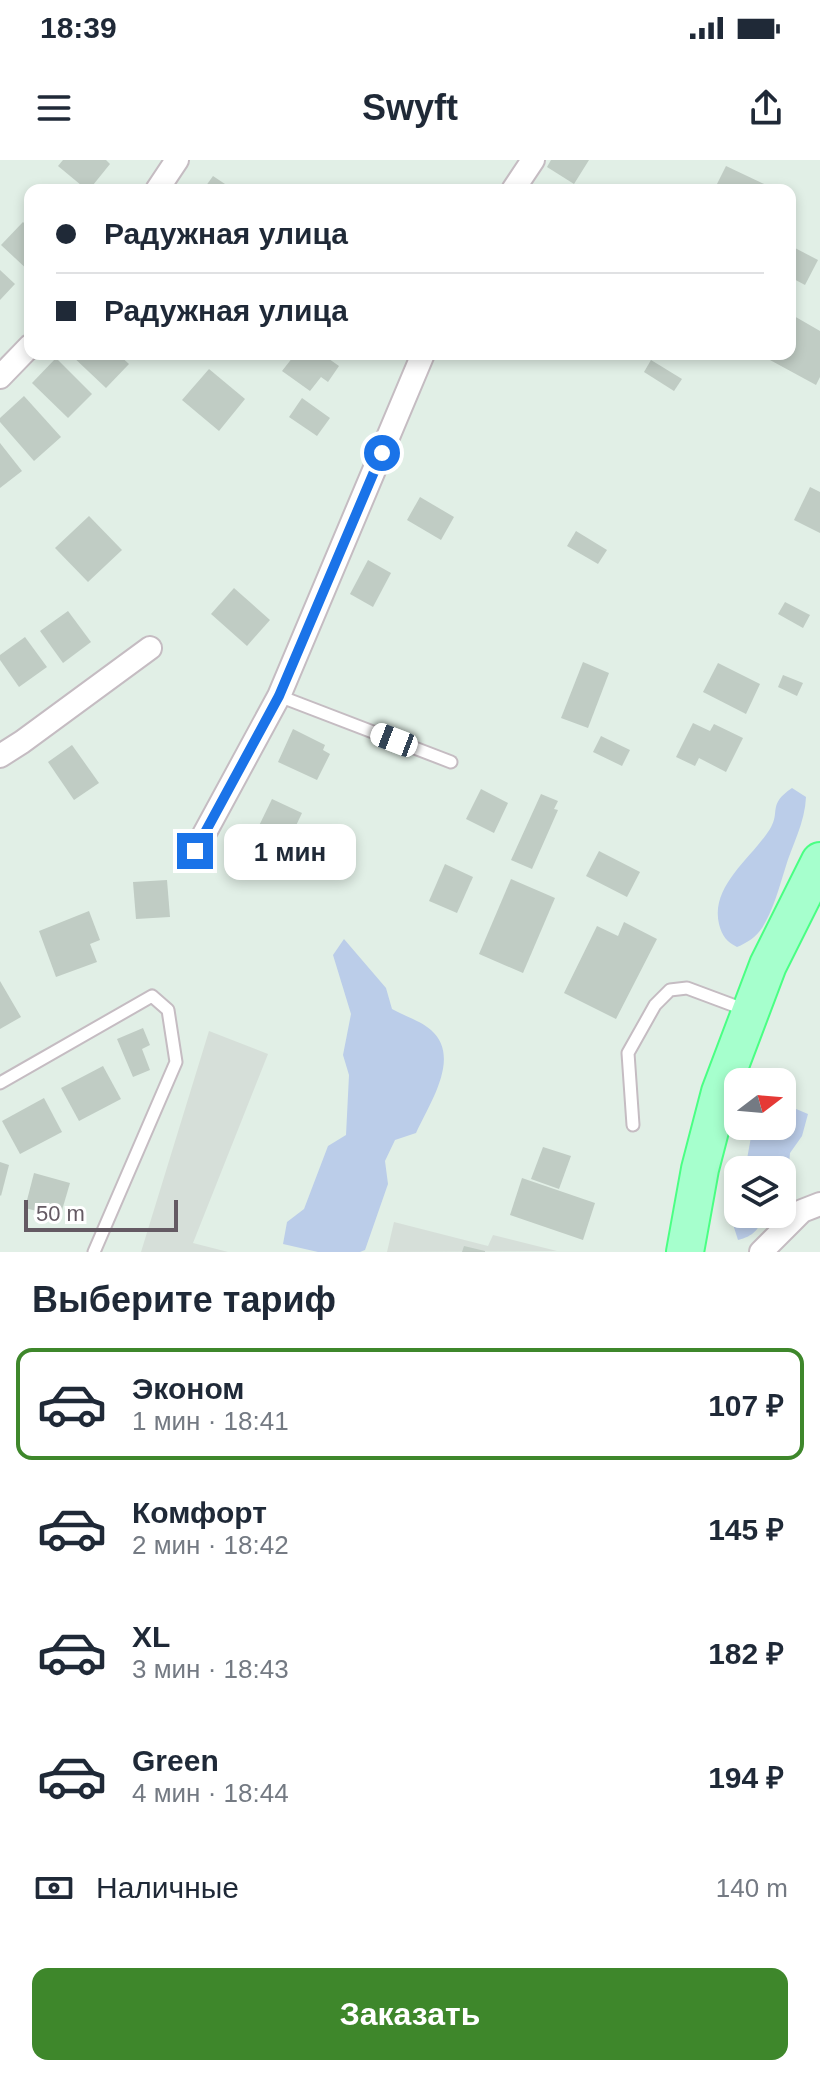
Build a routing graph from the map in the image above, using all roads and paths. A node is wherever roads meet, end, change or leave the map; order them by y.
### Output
1 (177, 160) edge
2 (533, 160) edge
3 (161, 184) edge
4 (517, 184) edge
5 (24, 352) edge
6 (420, 360) edge
7 (0, 377) edge
8 (150, 648) dead end
9 (279, 696) junction
10 (0, 756) edge
11 (451, 762) dead end
12 (195, 851) dead end
13 (820, 861) edge
14 (750, 1012) junction
15 (0, 1083) edge
16 (633, 1125) dead end
17 (820, 1204) edge
18 (94, 1252) edge
19 (685, 1252) edge
20 (761, 1252) edge

1 - 3 street
2 - 4 street
5 - 7 street
6 - 9 street
8 - 10 street
9 - 11 lane
9 - 12 street
13 - 14 main road
14 - 16 lane
14 - 19 main road
15 - 18 lane
17 - 20 street

